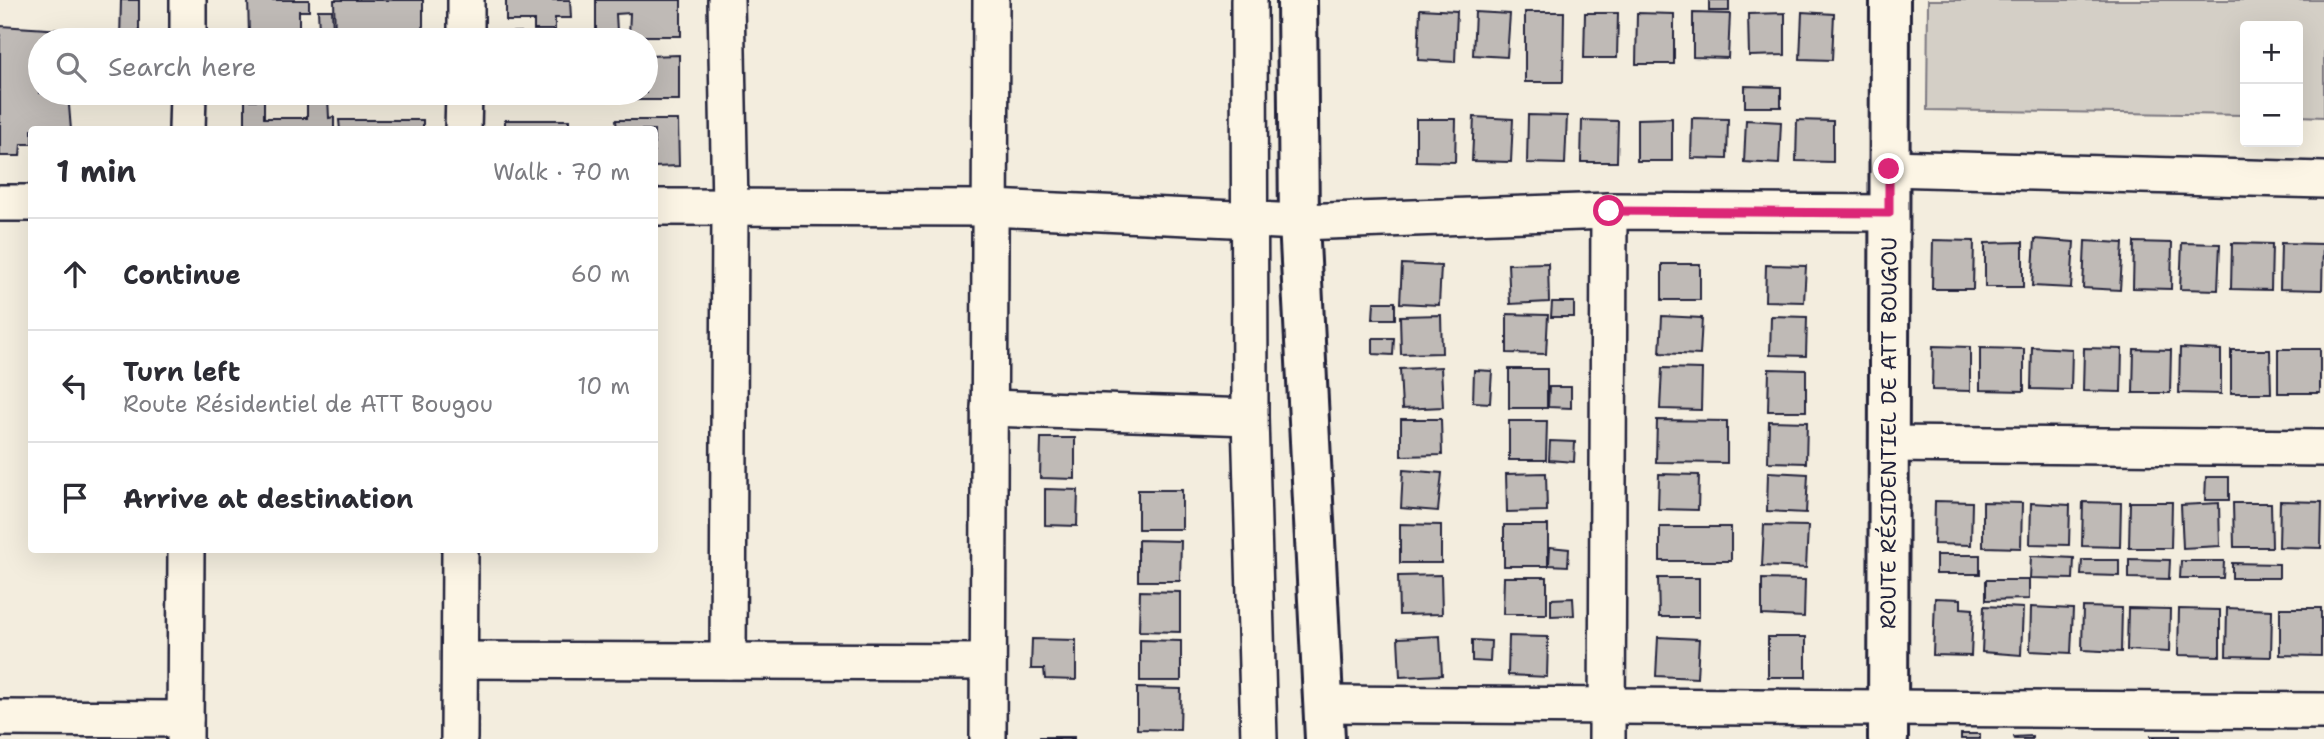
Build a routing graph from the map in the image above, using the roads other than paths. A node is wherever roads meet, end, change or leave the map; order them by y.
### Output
1 (188, 0) edge
2 (467, 0) edge
3 (726, 0) edge
4 (990, 0) edge
5 (1249, 0) edge
6 (1297, 0) edge
7 (1891, 0) edge
8 (188, 28) edge
9 (466, 28) edge
10 (188, 105) edge
11 (464, 105) edge
12 (187, 126) edge
13 (463, 126) edge
14 (1889, 169) junction
15 (2324, 180) edge
16 (0, 203) edge
17 (28, 203) edge
18 (658, 206) edge
19 (730, 207) junction
20 (990, 208) junction
21 (1609, 211) junction
22 (1889, 213) junction
23 (1250, 219) junction
24 (1299, 222) junction
25 (989, 408) junction
26 (1250, 417) junction
27 (1889, 444) junction
28 (2324, 448) edge
29 (186, 553) edge
30 (460, 553) edge
31 (460, 660) junction
32 (728, 661) junction
33 (988, 662) junction
34 (2324, 711) edge
35 (0, 718) edge
36 (1324, 722) edge
37 (1607, 722) edge
38 (1888, 723) edge
39 (185, 729) edge
40 (459, 739) edge
41 (988, 739) edge
42 (1259, 739) edge

1 - 8 street
2 - 9 street
3 - 19 street
4 - 20 street
5 - 23 street
6 - 24 street
7 - 14 street, ROUTE RÉSIDENTIEL DE ATT BOUGOU
10 - 12 street
11 - 13 street
14 - 15 street
14 - 22 street, ROUTE RÉSIDENTIEL DE ATT BOUGOU
16 - 17 street
18 - 19 street
19 - 20 street
19 - 32 street
20 - 23 street
20 - 25 street
21 - 22 street
21 - 24 street
21 - 37 street
22 - 27 street, ROUTE RÉSIDENTIEL DE ATT BOUGOU
23 - 24 street
23 - 26 street
24 - 36 street
25 - 26 street
25 - 33 street
26 - 42 street
27 - 28 street
27 - 38 street, ROUTE RÉSIDENTIEL DE ATT BOUGOU
29 - 39 street
30 - 31 street
31 - 32 street
31 - 40 street
32 - 33 street
33 - 41 street
34 - 38 street
35 - 39 street
36 - 37 street
37 - 38 street

